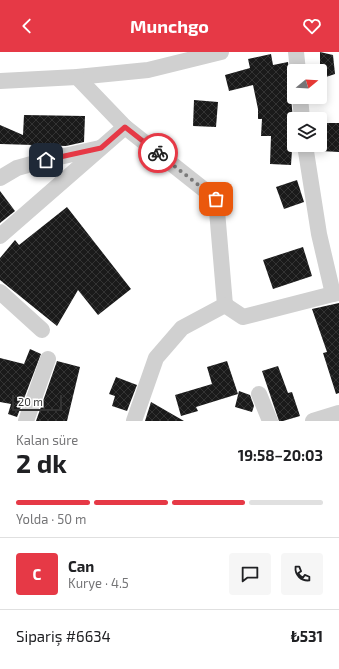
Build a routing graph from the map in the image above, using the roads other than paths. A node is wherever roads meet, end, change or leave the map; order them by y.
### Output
1 (221, 52) edge
2 (296, 52) edge
3 (297, 64) edge
4 (77, 77) junction
5 (0, 81) edge
6 (125, 127) junction
7 (101, 148) junction
8 (306, 152) edge
9 (0, 178) edge
10 (0, 236) edge
11 (0, 292) edge
12 (336, 293) edge
13 (225, 305) junction
14 (42, 330) dead end
15 (48, 359) dead end
16 (259, 394) dead end
17 (339, 413) edge
18 (26, 421) edge
19 (134, 421) edge
20 (270, 421) edge
21 (313, 421) edge

1 - 4 street
2 - 3 street
4 - 5 street
4 - 6 street
6 - 7 street
6 - 13 street
7 - 9 street
7 - 10 street
8 - 12 street
11 - 14 street
12 - 13 street
13 - 19 street
15 - 18 street
16 - 20 street
17 - 21 street

